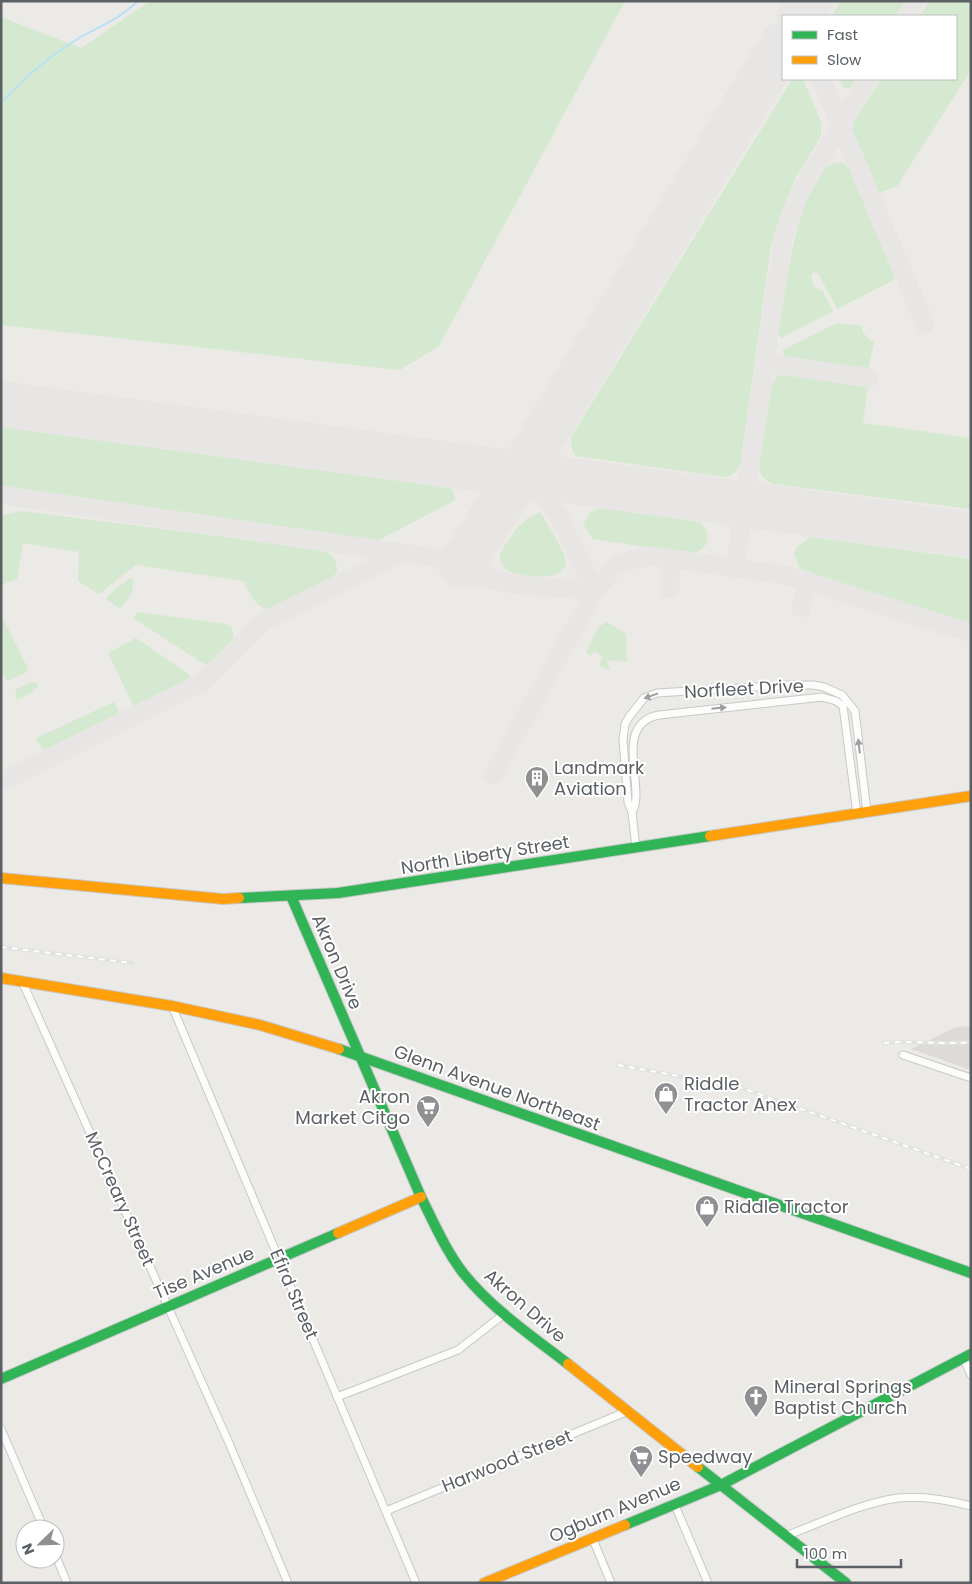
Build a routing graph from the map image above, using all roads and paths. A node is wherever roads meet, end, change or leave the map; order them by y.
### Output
1 (855, 715) junction
2 (846, 716) junction
3 (862, 772) junction
4 (852, 773) junction
5 (971, 796) edge
6 (632, 812) junction
7 (862, 813) junction
8 (636, 848) junction
9 (1, 878) edge
10 (291, 896) junction
11 (1, 978) edge
12 (22, 981) junction
13 (172, 1006) junction
14 (358, 1055) junction
15 (903, 1055) dead end
16 (971, 1078) edge
17 (421, 1197) junction
18 (278, 1258) junction
19 (971, 1272) edge
20 (168, 1306) junction
21 (504, 1314) junction
22 (967, 1355) edge
23 (971, 1375) edge
24 (1, 1379) edge
25 (337, 1397) junction
26 (628, 1411) junction
27 (1, 1429) edge
28 (721, 1484) junction
29 (674, 1504) junction
30 (971, 1506) edge
31 (386, 1511) junction
32 (40, 1519) edge
33 (788, 1535) junction
34 (592, 1537) junction
35 (61, 1569) edge
36 (67, 1583) edge
37 (288, 1583) edge
38 (416, 1583) edge
39 (484, 1583) edge
40 (611, 1583) edge
41 (708, 1583) edge
42 (846, 1583) edge

1 - 2 street
3 -> 1 street, Norfleet Drive
1 -> 6 street, Norfleet Drive
2 - 4 street
6 -> 2 street, Norfleet Drive
3 - 4 street
3 - 7 street, Norfleet Drive
4 - 7 street
5 - 7 street, North Liberty Street
6 - 8 street, Norfleet Drive
7 - 8 street, North Liberty Street
8 - 10 street, North Liberty Street
9 - 10 street, North Liberty Street
10 - 14 street, Akron Drive
11 - 12 street, Glenn Avenue Northeast
12 - 13 street, Glenn Avenue Northeast
12 - 20 street, McCreary Street
13 - 14 street, Glenn Avenue Northeast
13 - 18 street, Efird Street
14 - 17 street, Akron Drive
14 - 19 street, Glenn Avenue Northeast
15 - 16 street
17 - 18 street, Tise Avenue
17 - 21 street, Akron Drive
18 - 20 street, Tise Avenue
18 - 25 street, Efird Street
20 - 24 street, Tise Avenue
20 - 37 street, McCreary Street
21 - 25 street
21 - 26 street, Akron Drive
22 - 23 street
22 - 28 street, Ogburn Avenue
25 - 31 street, Efird Street
26 - 28 street, Akron Drive
26 - 31 street, Harwood Street
27 - 32 street
28 - 29 street, Ogburn Avenue
28 - 33 street, Akron Drive
29 - 34 street, Ogburn Avenue
29 - 41 street
30 - 33 street
31 - 38 street, Efird Street
33 - 42 street, Akron Drive
34 - 39 street, Ogburn Avenue
34 - 40 street
35 - 36 street

